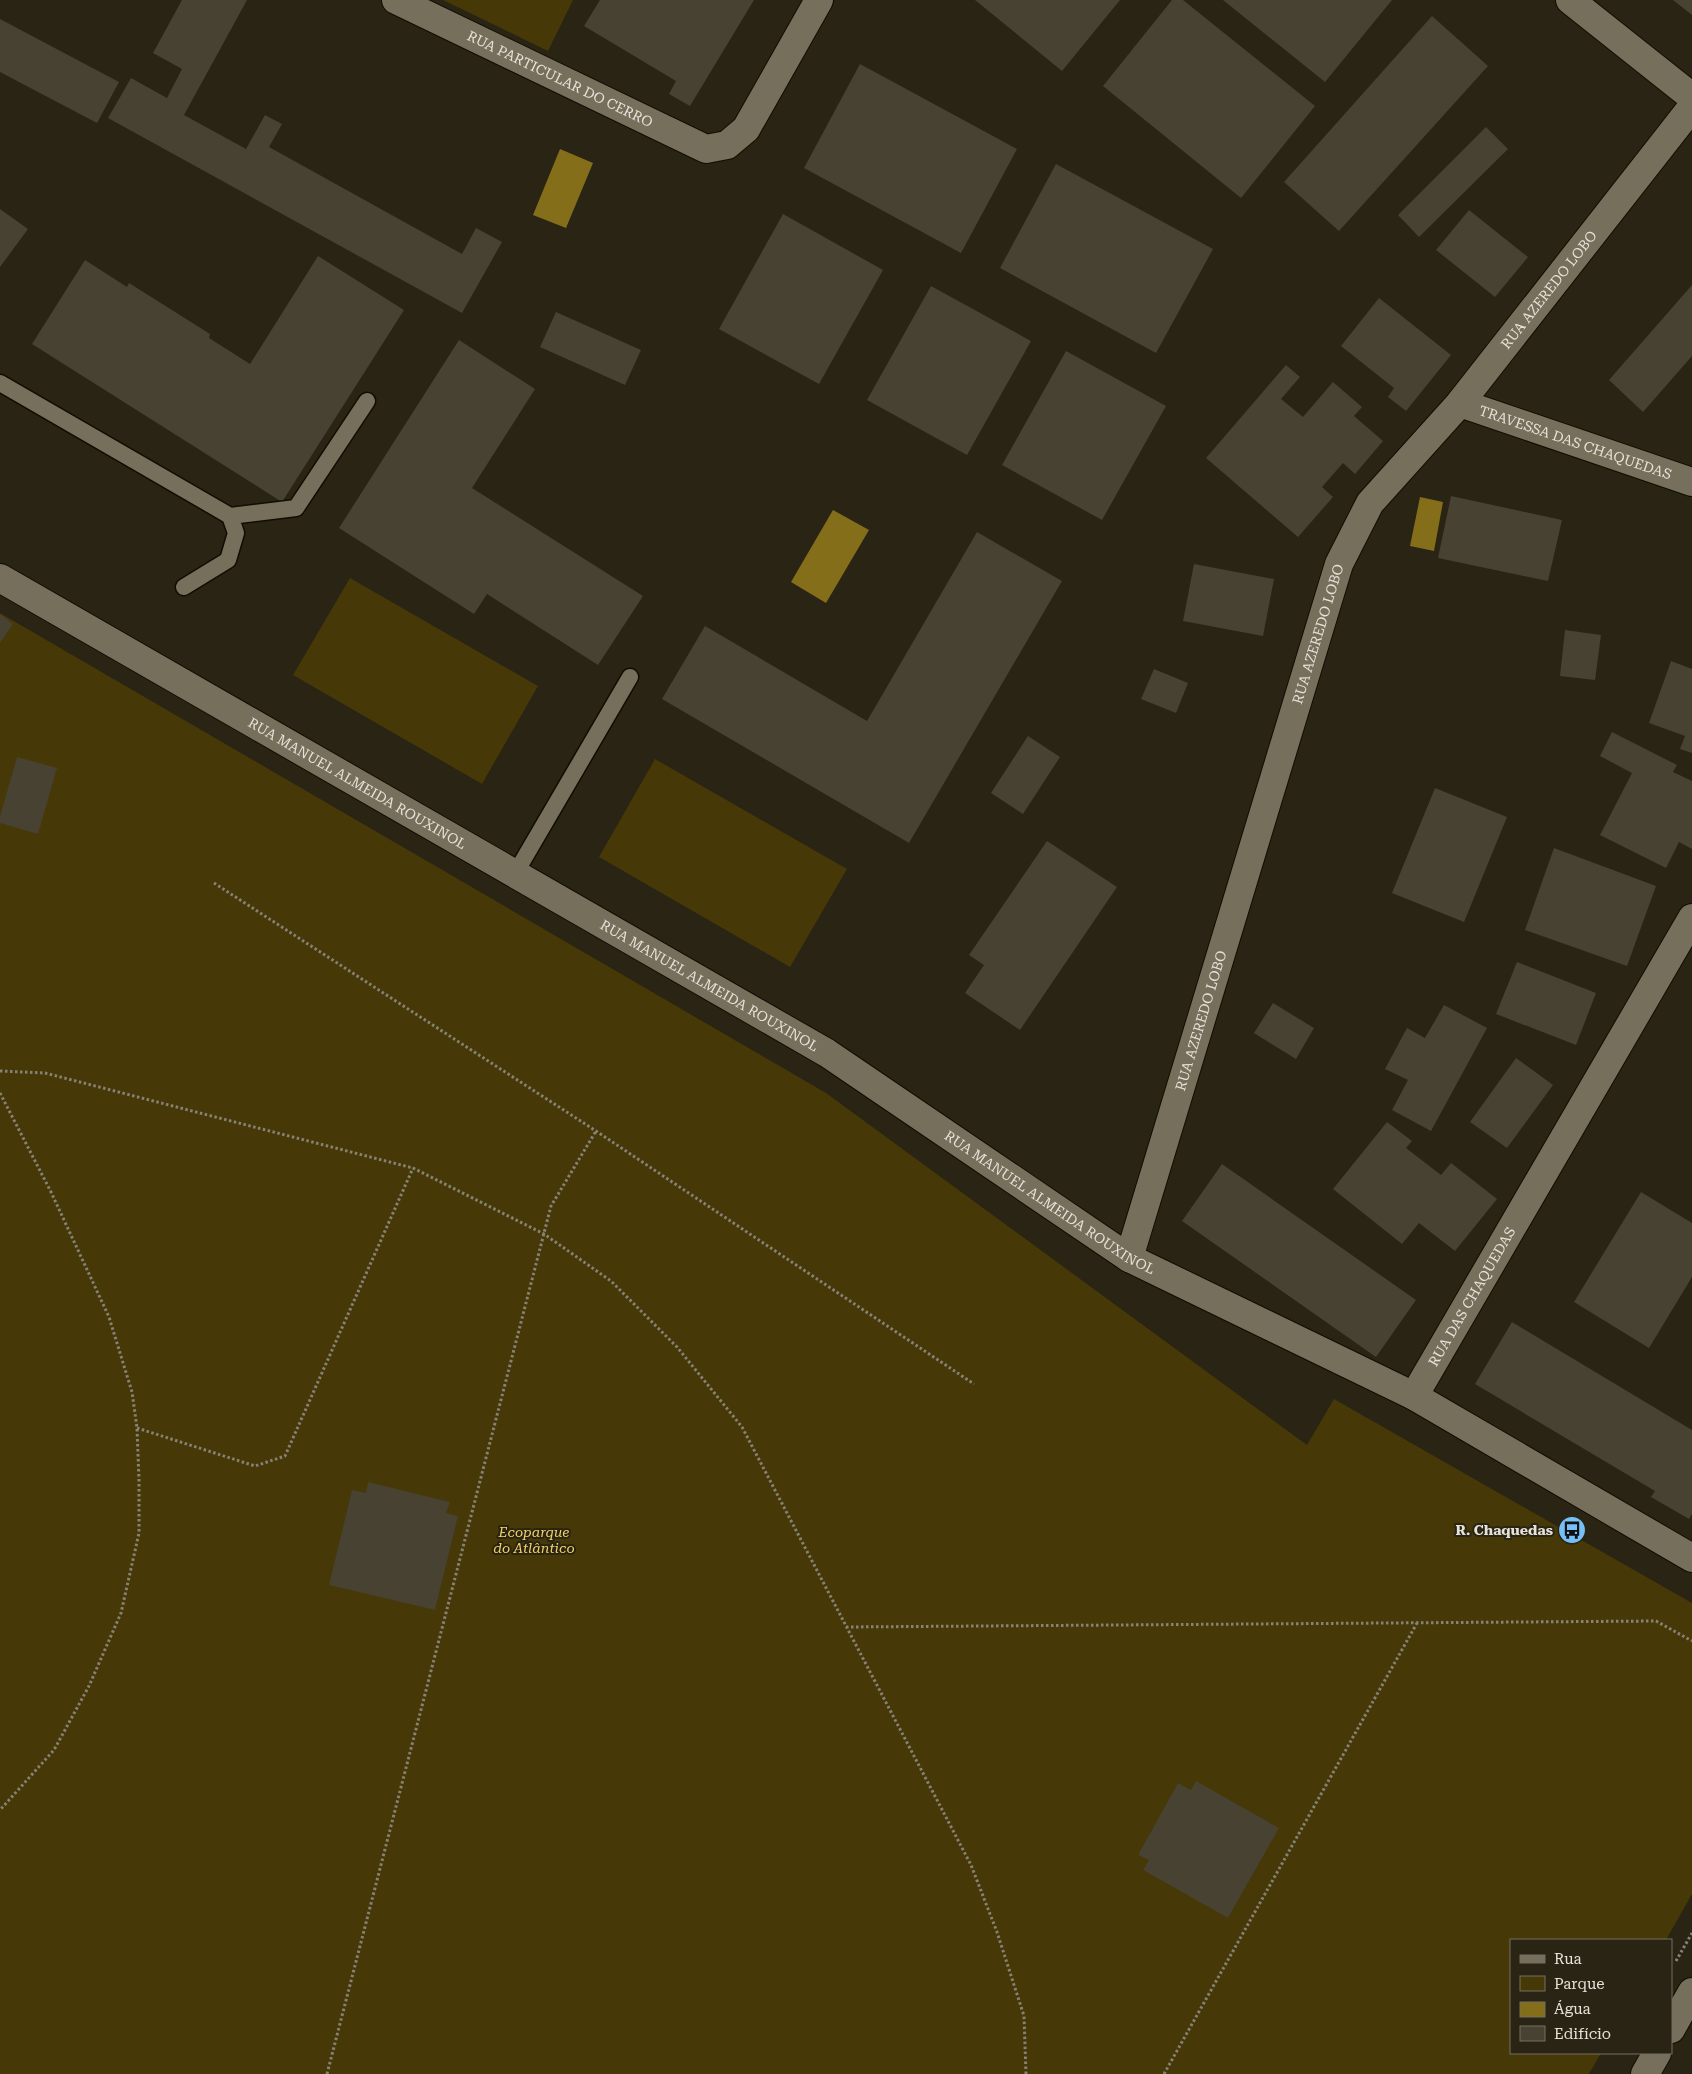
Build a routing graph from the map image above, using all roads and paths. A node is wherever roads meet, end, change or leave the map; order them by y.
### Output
1 (396, 0) edge
2 (819, 0) edge
3 (1570, 0) edge
4 (1692, 97) edge
5 (1692, 108) edge
6 (0, 383) edge
7 (367, 401) dead end
8 (1460, 403) junction
9 (1692, 482) edge
10 (230, 516) junction
11 (0, 578) edge
12 (184, 587) dead end
13 (630, 677) dead end
14 (516, 874) junction
15 (214, 883) dead end
16 (1692, 918) edge
17 (0, 1071) edge
18 (0, 1093) edge
19 (596, 1131) junction
20 (413, 1168) junction
21 (544, 1234) junction
22 (1129, 1258) junction
23 (974, 1384) dead end
24 (1414, 1396) junction
25 (137, 1428) junction
26 (1692, 1558) edge
27 (1418, 1623) junction
28 (846, 1627) junction
29 (1692, 1641) edge
30 (0, 1810) edge
31 (1692, 1933) edge
32 (1675, 1962) dead end
33 (1692, 1992) edge
34 (1672, 2027) edge
35 (1656, 2054) edge
36 (327, 2074) edge
37 (1026, 2074) edge
38 (1164, 2074) edge
39 (1645, 2074) edge

1 - 2 street, RUA PARTICULAR DO CERRO
3 - 4 street
5 - 8 street, RUA AZEREDO LOBO
6 - 10 lane
7 - 10 lane
8 - 9 street, TRAVESSA DAS CHAQUEDAS
8 - 22 street, RUA AZEREDO LOBO
10 - 12 lane
11 - 14 street, RUA MANUEL ALMEIDA ROUXINOL
13 - 14 lane
14 - 22 street, RUA MANUEL ALMEIDA ROUXINOL
15 - 19 path
16 - 24 street, RUA DAS CHAQUEDAS
17 - 20 path
18 - 25 path
19 - 21 path
19 - 23 path
20 - 21 path
20 - 25 path
21 - 28 path
21 - 36 path
22 - 24 street, RUA MANUEL ALMEIDA ROUXINOL
24 - 26 street
25 - 30 path
27 - 28 path
27 - 29 path
27 - 38 path
28 - 37 path
31 - 32 path
33 - 34 street
35 - 39 street

